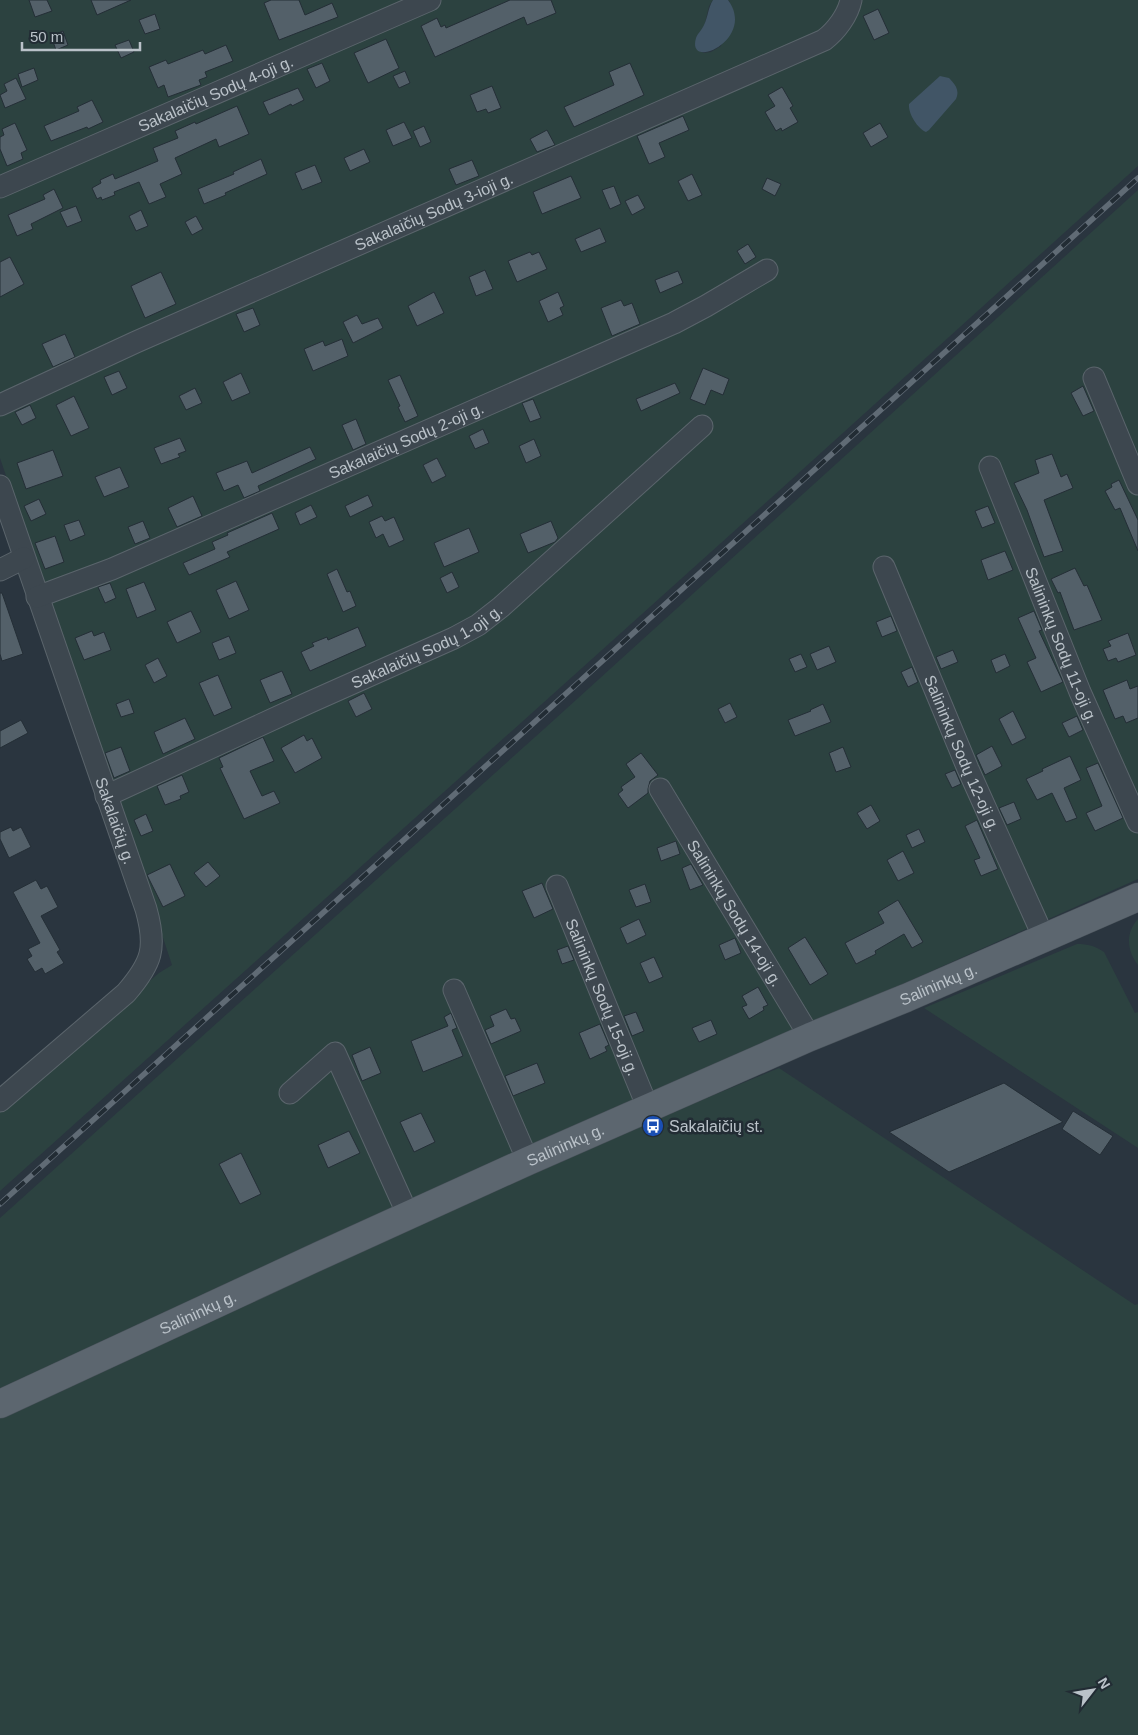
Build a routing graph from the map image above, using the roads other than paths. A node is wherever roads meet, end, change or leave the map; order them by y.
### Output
1 (430, 0) edge
2 (851, 0) edge
3 (0, 187) edge
4 (767, 270) dead end
5 (1094, 378) dead end
6 (0, 405) edge
7 (702, 426) dead end
8 (990, 467) dead end
9 (1138, 484) edge
10 (0, 486) edge
11 (24, 558) junction
12 (884, 567) dead end
13 (0, 570) edge
14 (38, 597) junction
15 (660, 789) dead end
16 (106, 796) junction
17 (1138, 822) edge
18 (557, 886) dead end
19 (1138, 897) edge
20 (1044, 938) junction
21 (454, 990) dead end
22 (810, 1037) junction
23 (290, 1094) dead end
24 (0, 1101) edge
25 (648, 1108) junction
26 (528, 1161) junction
27 (408, 1215) junction
28 (0, 1404) edge

1 - 3 street, Sakalaičių Sodų 4-oji g.
2 - 6 street, Sakalaičių Sodų 3-ioji g.
4 - 14 street, Sakalaičių Sodų 2-oji g.
5 - 9 street
7 - 16 street, Sakalaičių Sodų 1-oji g.
8 - 17 street, Salininkų Sodų 11-oji g.
10 - 11 street, Sakalaičių g.
11 - 13 street
11 - 14 street, Sakalaičių g.
12 - 20 street, Salininkų Sodų 12-oji g.
14 - 16 street, Sakalaičių g.
15 - 22 street, Salininkų Sodų 14-oji g.
16 - 24 street, Sakalaičių g.
18 - 25 street, Salininkų Sodų 15-oji g.
19 - 20 main road, Salininkų g.
20 - 22 main road, Salininkų g.
21 - 26 street
22 - 25 main road, Salininkų g.
23 - 27 street
25 - 26 main road, Salininkų g.
26 - 27 main road, Salininkų g.
27 - 28 main road, Salininkų g.

